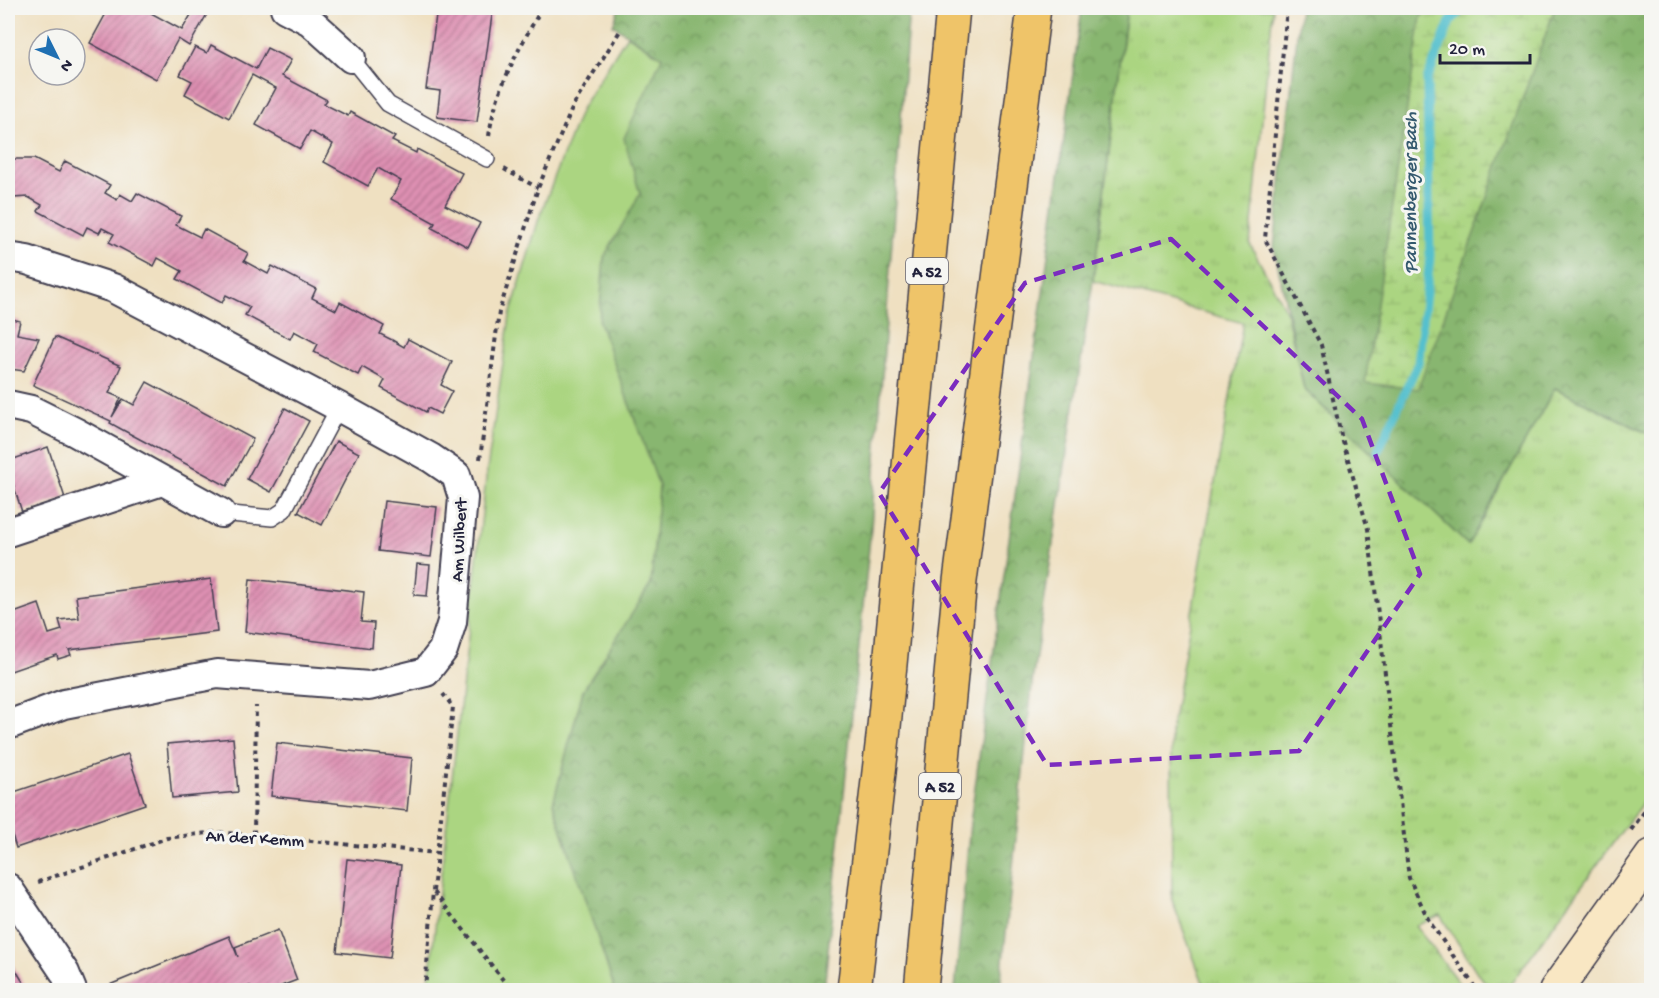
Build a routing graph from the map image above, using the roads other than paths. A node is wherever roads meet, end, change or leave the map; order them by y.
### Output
1 (285, 8) edge
2 (953, 8) edge
3 (1034, 8) edge
4 (351, 58) joint
5 (486, 159) road end
6 (8, 257) edge
7 (8, 405) edge
8 (339, 407) junction
9 (162, 481) junction
10 (222, 513) joint
11 (8, 532) edge
12 (8, 725) edge
13 (1652, 856) edge
14 (9, 890) edge
15 (72, 990) edge
16 (854, 990) edge
17 (921, 990) edge
18 (1556, 990) edge

1 - 4 street
2 - 16 highway, A 52
3 - 17 highway, A 52
4 - 5 lane
6 - 8 street, Am Wilbert
7 - 9 street
8 - 10 lane
8 - 12 street, Am Wilbert
9 - 10 street
9 - 11 street
13 - 18 street
14 - 15 street

